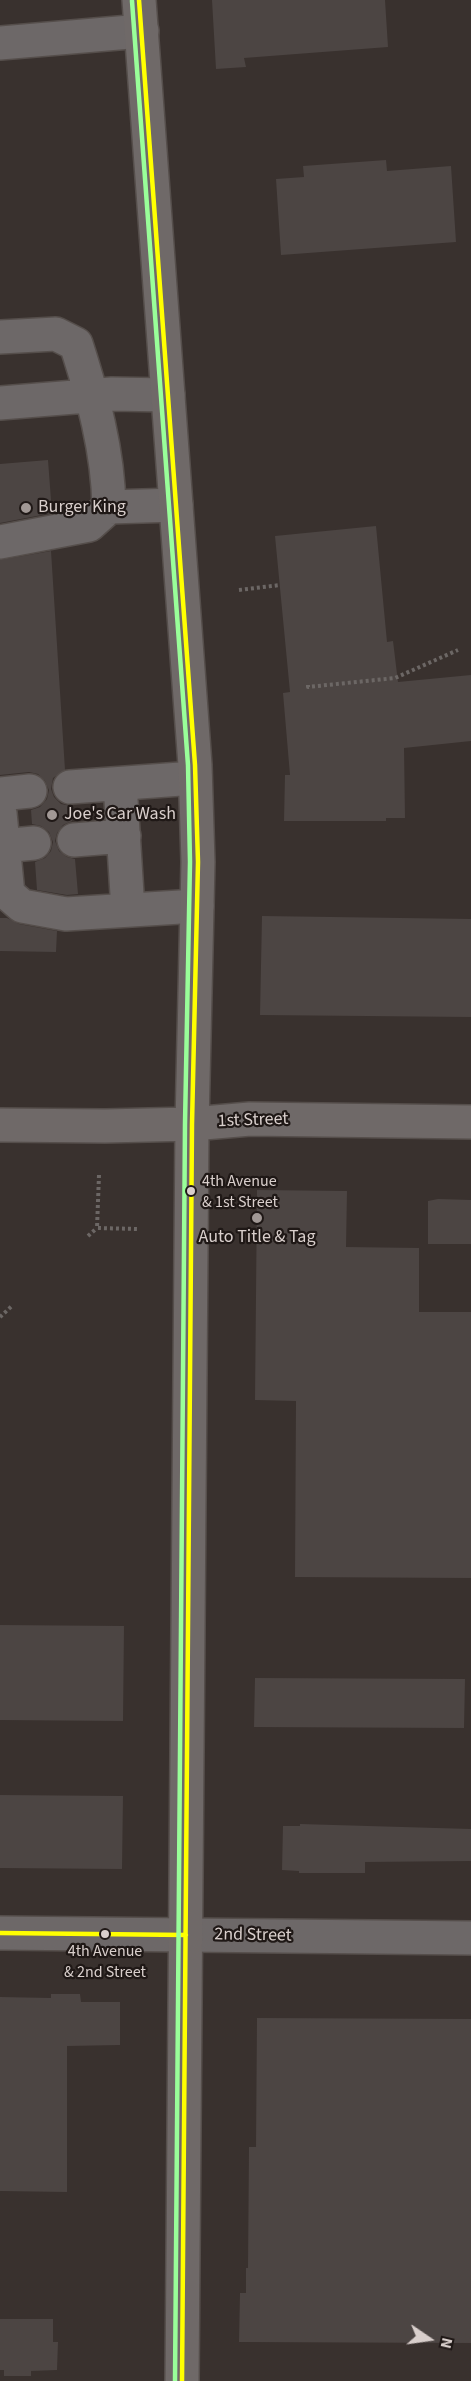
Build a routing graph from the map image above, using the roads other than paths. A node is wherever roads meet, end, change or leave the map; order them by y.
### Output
1 (141, 15) edge
2 (0, 43) edge
3 (0, 337) edge
4 (168, 395) junction
5 (93, 396) junction
6 (0, 403) edge
7 (176, 505) junction
8 (109, 507) junction
9 (0, 542) edge
10 (195, 778) junction
11 (120, 784) junction
12 (70, 788) dead end
13 (0, 813) edge
14 (124, 836) junction
15 (74, 840) dead end
16 (34, 843) dead end
17 (2, 863) edge
18 (197, 906) junction
19 (128, 910) junction
20 (471, 1122) edge
21 (192, 1124) junction
22 (0, 1125) edge
23 (0, 1933) edge
24 (186, 1935) junction
25 (471, 1938) edge
26 (182, 2381) edge

1 - 2 street
1 - 4 main road
3 - 5 street
4 - 5 street
4 - 7 main road
5 - 6 street
5 - 8 street
7 - 8 street
7 - 10 main road
8 - 9 street
10 - 11 street
10 - 18 main road
11 - 12 street
11 - 14 street
13 - 17 street
14 - 15 street
14 - 19 street
16 - 17 street
17 - 19 street
18 - 19 street
18 - 21 main road
20 - 21 main road, 1st Street
21 - 22 main road, 1st Street
21 - 24 main road
23 - 24 street, 2nd Street
24 - 25 street, 2nd Street
24 - 26 main road

